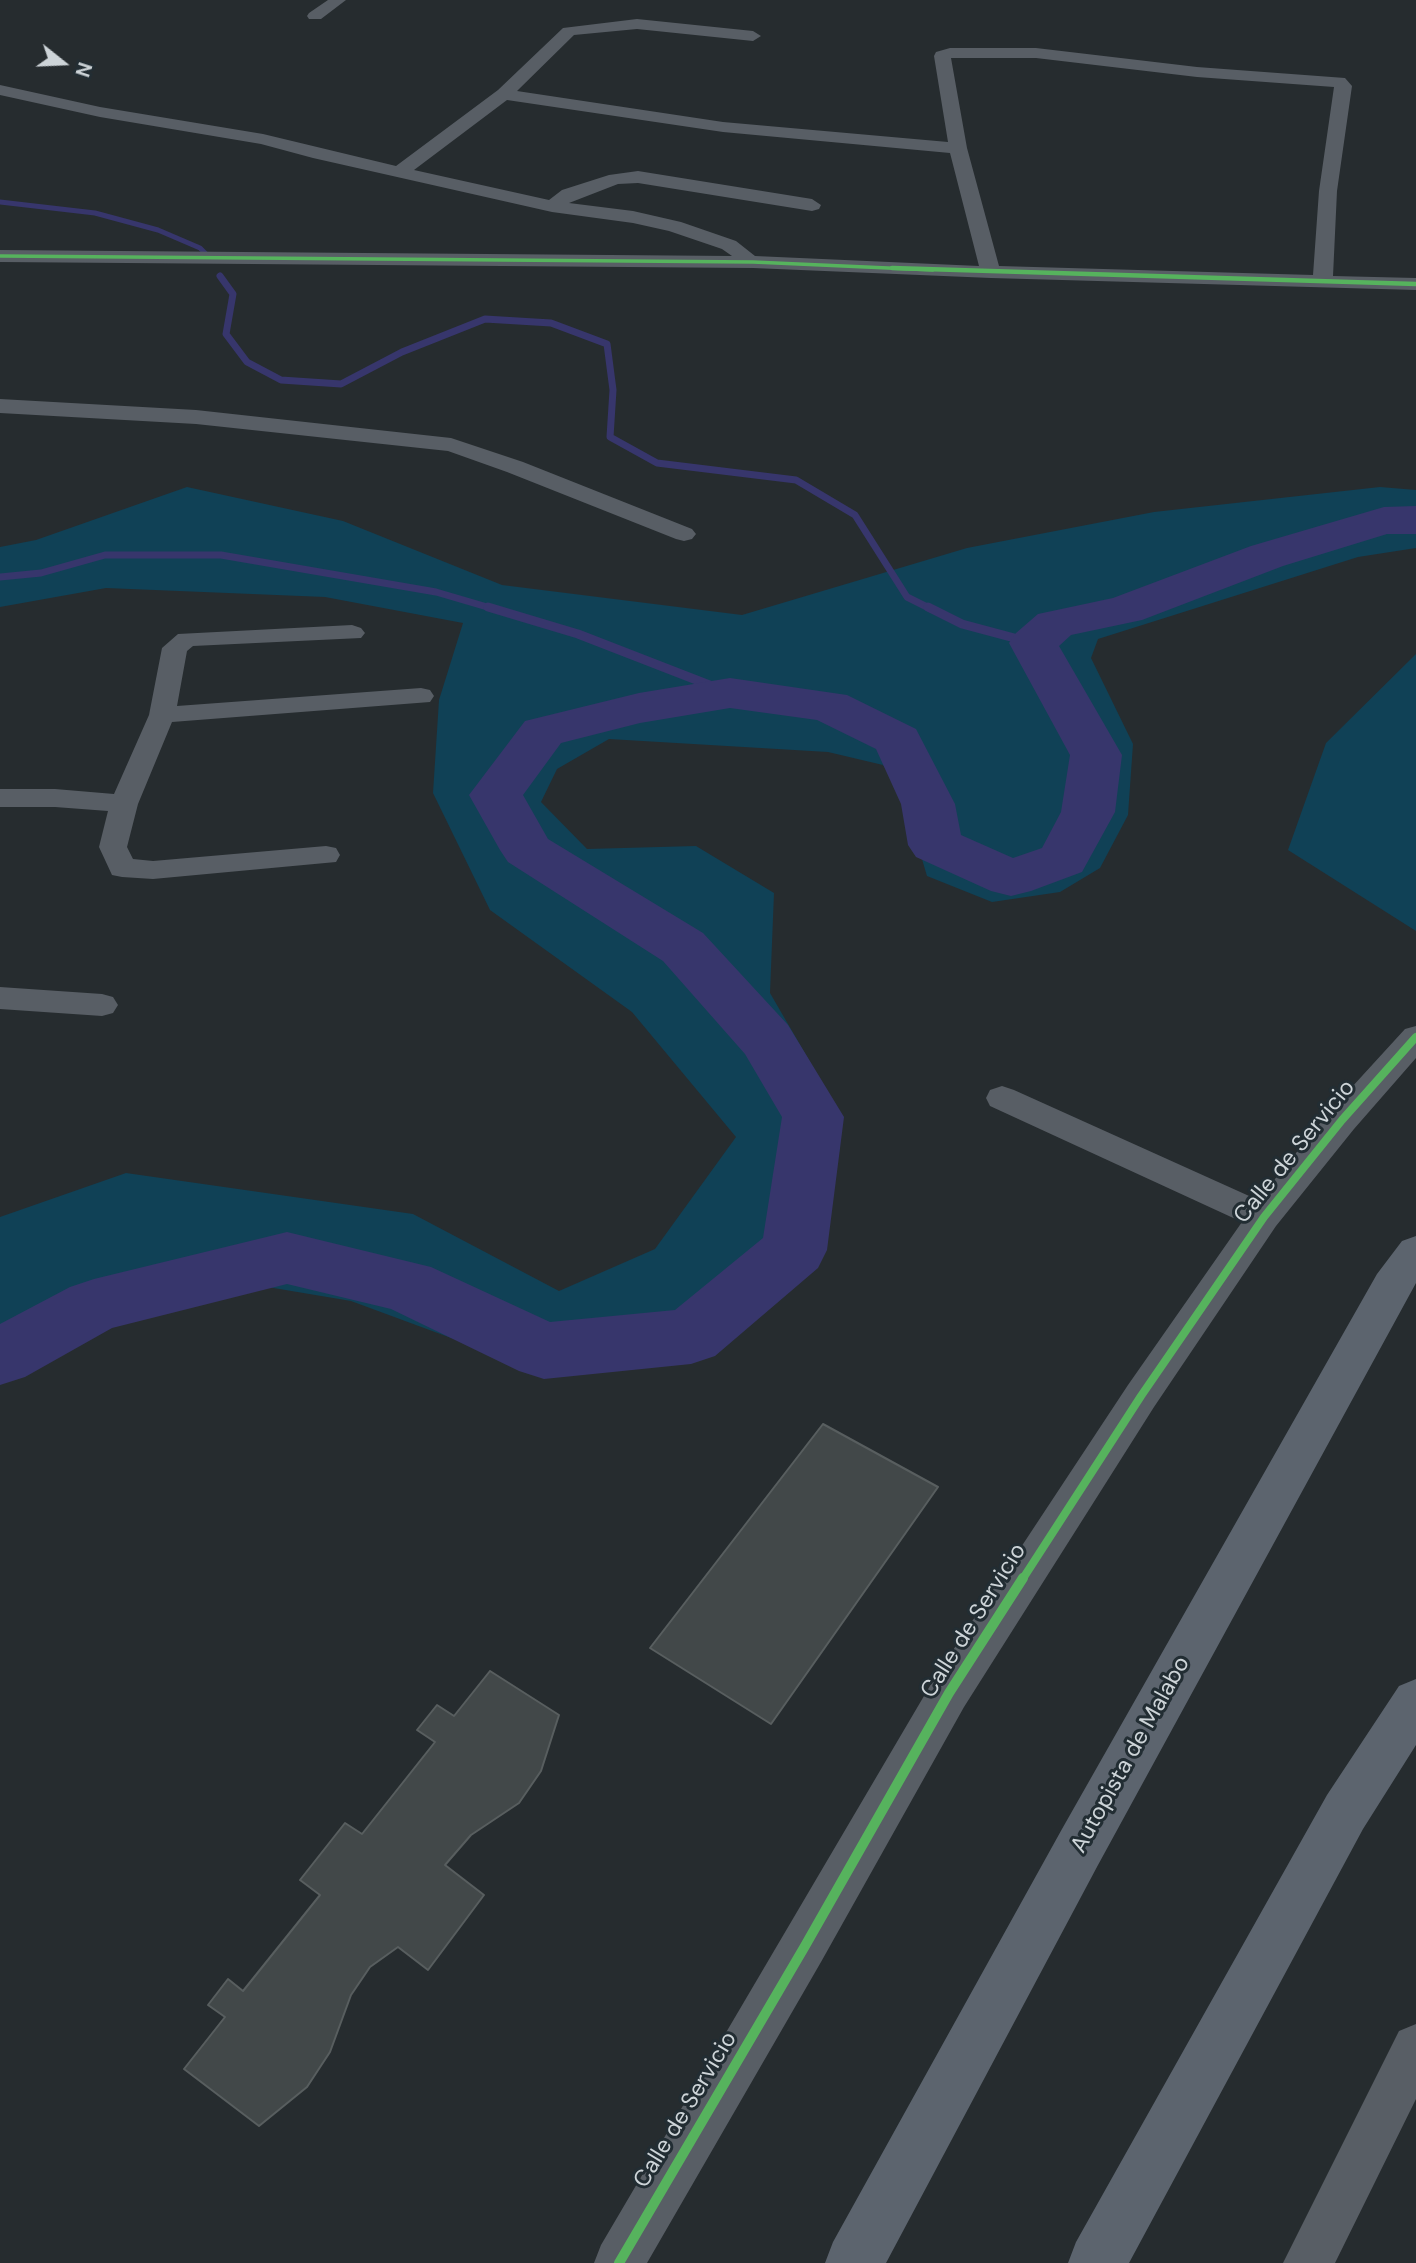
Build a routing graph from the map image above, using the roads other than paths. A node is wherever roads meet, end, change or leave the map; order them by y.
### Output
1 (338, 0) edge
2 (598, 12) dead end
3 (315, 16) dead end
4 (569, 31) junction
5 (753, 36) dead end
6 (0, 90) edge
7 (505, 94) junction
8 (958, 148) junction
9 (399, 172) junction
10 (812, 205) dead end
11 (552, 206) junction
12 (0, 257) edge
13 (753, 262) junction
14 (991, 272) junction
15 (1323, 284) junction
16 (1416, 284) edge
17 (0, 406) edge
18 (684, 534) dead end
19 (352, 633) dead end
20 (421, 696) dead end
21 (162, 715) junction
22 (0, 798) edge
23 (124, 804) junction
24 (326, 855) dead end
25 (0, 998) edge
26 (102, 1005) dead end
27 (1416, 1037) edge
28 (1002, 1098) dead end
29 (1264, 1217) junction
30 (1416, 1252) edge
31 (1416, 1702) edge
32 (1416, 2048) edge
33 (619, 2263) edge
34 (854, 2263) edge
35 (1097, 2263) edge
36 (1308, 2263) edge

1 - 3 street
2 - 4 street
4 - 5 street
4 - 7 street
6 - 9 street
7 - 8 street
7 - 9 street
8 - 14 street
8 - 15 street
9 - 11 street
10 - 11 street
11 - 13 street
12 - 13 street
13 - 14 street
14 - 15 street
15 - 16 street
17 - 18 street
19 - 21 street
20 - 21 street
21 - 23 street
22 - 23 street
23 - 24 street
25 - 26 street
27 - 29 street, Calle de Servicio
28 - 29 street
29 - 33 street, Calle de Servicio
30 - 34 highway, Autopista de Malabo
31 - 35 highway
32 - 36 street

